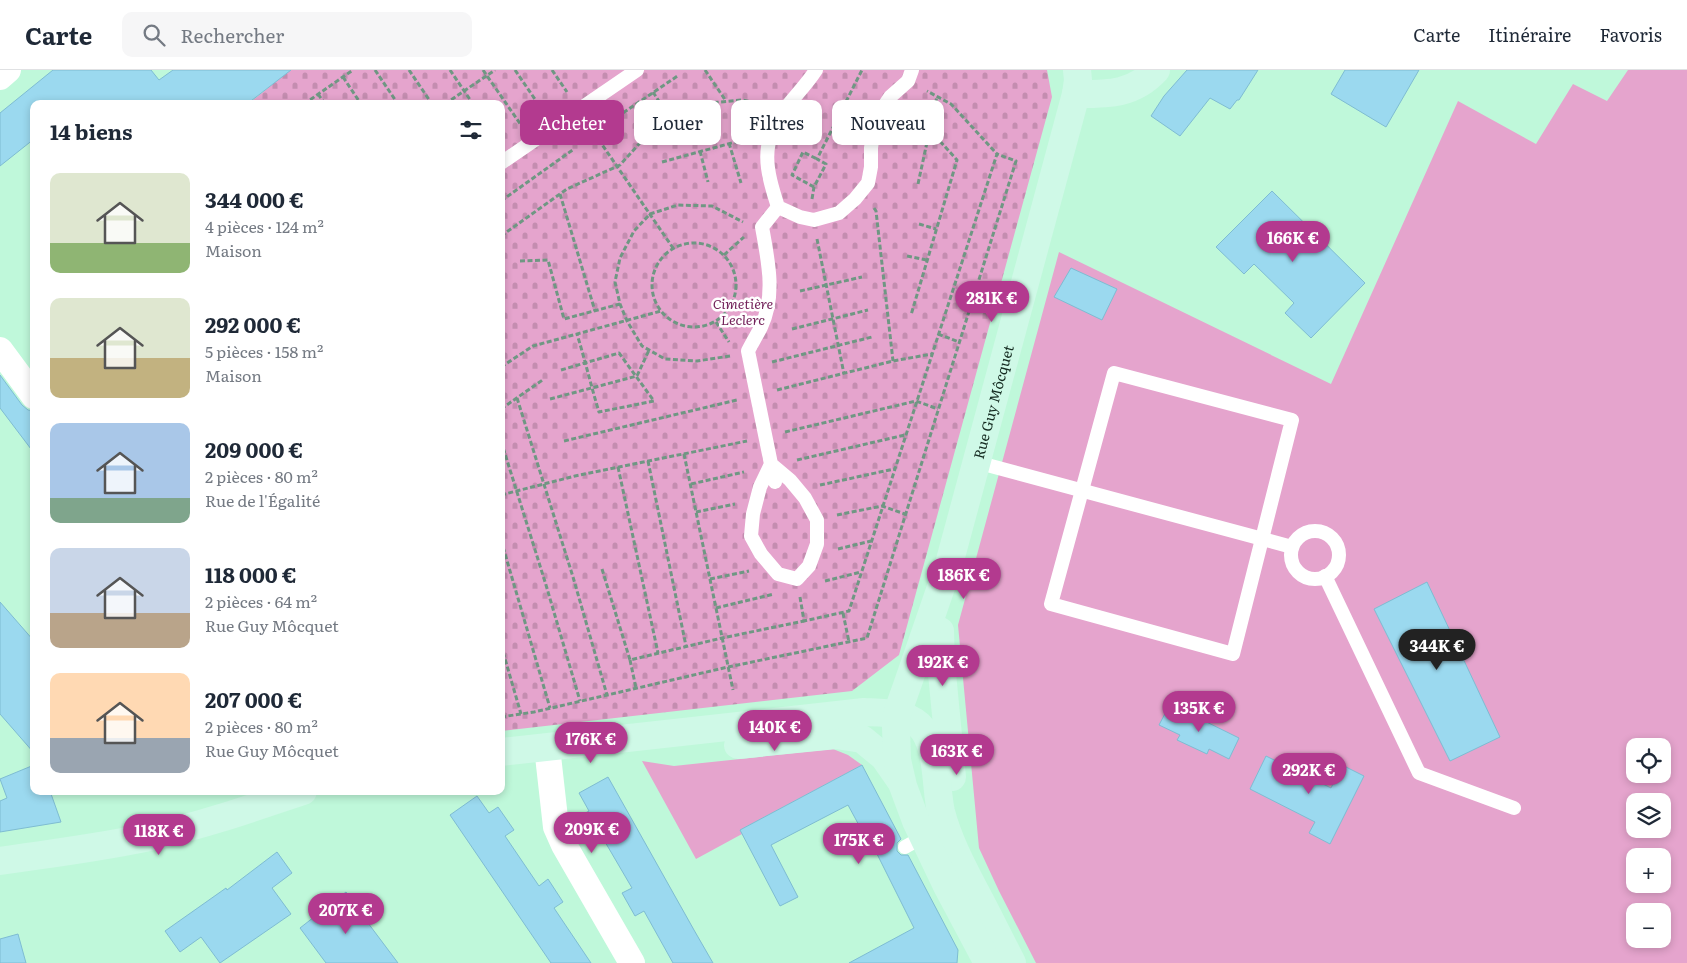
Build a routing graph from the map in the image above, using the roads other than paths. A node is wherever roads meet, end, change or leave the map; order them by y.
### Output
1 (8, 70) edge
2 (637, 70) edge
3 (816, 70) edge
4 (1156, 70) edge
5 (910, 76) edge
6 (0, 77) edge
7 (1076, 82) edge
8 (505, 160) edge
9 (778, 207) junction
10 (0, 350) edge
11 (30, 391) edge
12 (976, 462) junction
13 (774, 478) junction
14 (1082, 491) junction
15 (1261, 539) junction
16 (1292, 547) junction
17 (949, 564) junction
18 (1326, 576) junction
19 (940, 631) junction
20 (898, 714) junction
21 (636, 742) junction
22 (547, 747) junction
23 (505, 752) edge
24 (903, 786) junction
25 (291, 795) edge
26 (1514, 808) dead end
27 (0, 860) edge
28 (972, 884) junction
29 (983, 958) edge
30 (632, 963) edge
31 (1012, 963) edge

1 - 6 street
2 - 8 lane
3 - 9 lane
4 - 7 street
5 - 9 lane
7 - 12 street, Rue Guy Môcquet
9 - 13 lane
10 - 11 street
12 - 14 lane
12 - 17 street, Rue Guy Môcquet
13 - 13 lane
14 - 15 lane
14 - 15 lane
14 - 15 lane
15 - 16 lane
16 - 18 lane
16 - 18 lane
17 - 19 street, Rue Guy Môcquet
17 - 20 street, Rue Guy Môcquet
18 - 26 lane
19 - 20 street, Rue Guy Môcquet
19 - 28 street
20 - 21 street
20 - 24 street
20 - 28 street
21 - 22 street
21 - 24 street
22 - 23 street
22 - 30 street
24 - 29 street
25 - 27 street
28 - 31 street

